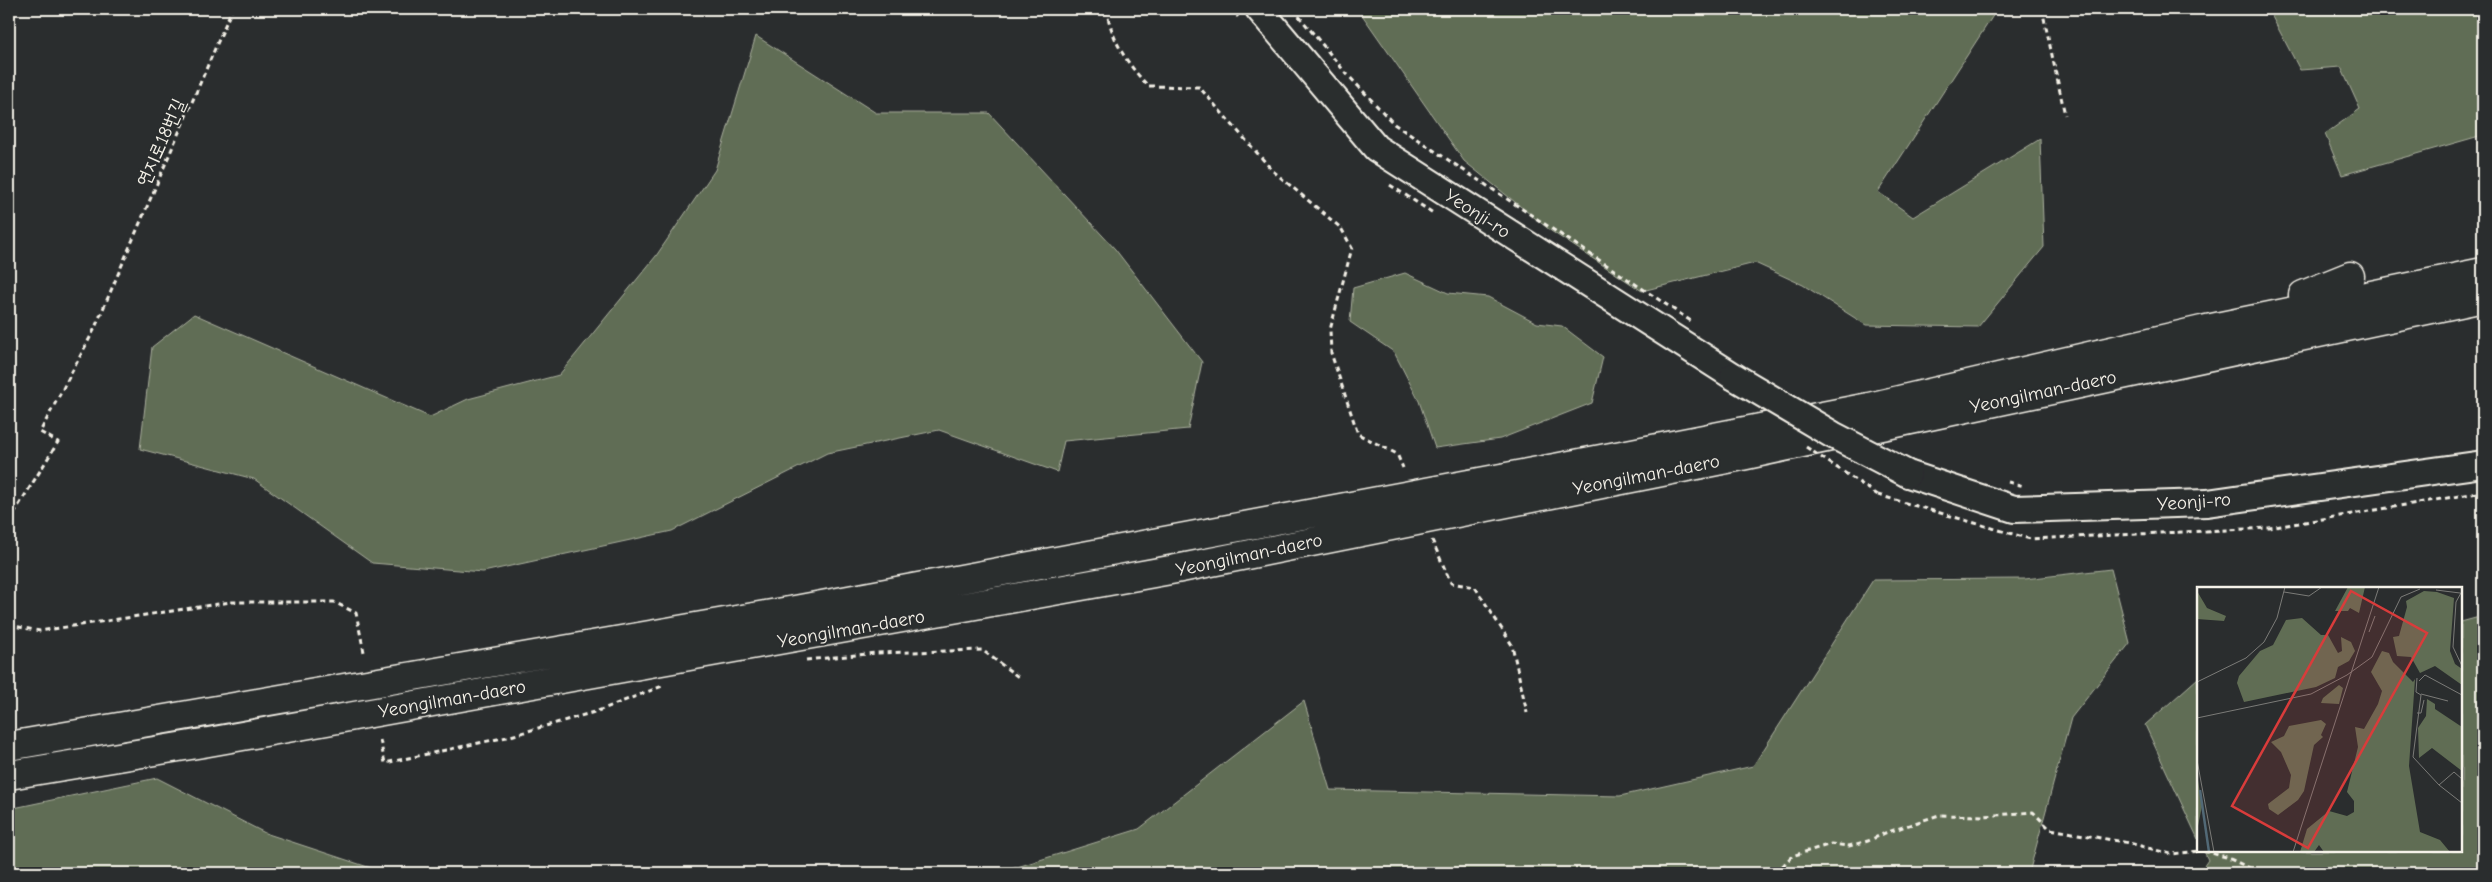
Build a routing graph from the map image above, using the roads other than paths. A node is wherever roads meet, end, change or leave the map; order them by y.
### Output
1 (1259, 9) edge
2 (2483, 272) edge
3 (2350, 276) dead end
4 (2483, 298) edge
5 (2397, 337) dead end
6 (2156, 341) junction
7 (2146, 369) junction
8 (2483, 464) edge
9 (9, 746) edge
10 (9, 775) edge

1 - 8 main road, Yeonji-ro, bridge
2 - 6 highway, Yeongilman-daero
3 - 6 highway
4 - 7 highway, Yeongilman-daero
5 - 7 highway
6 - 9 highway, Yeongilman-daero
7 - 10 highway, Yeongilman-daero

